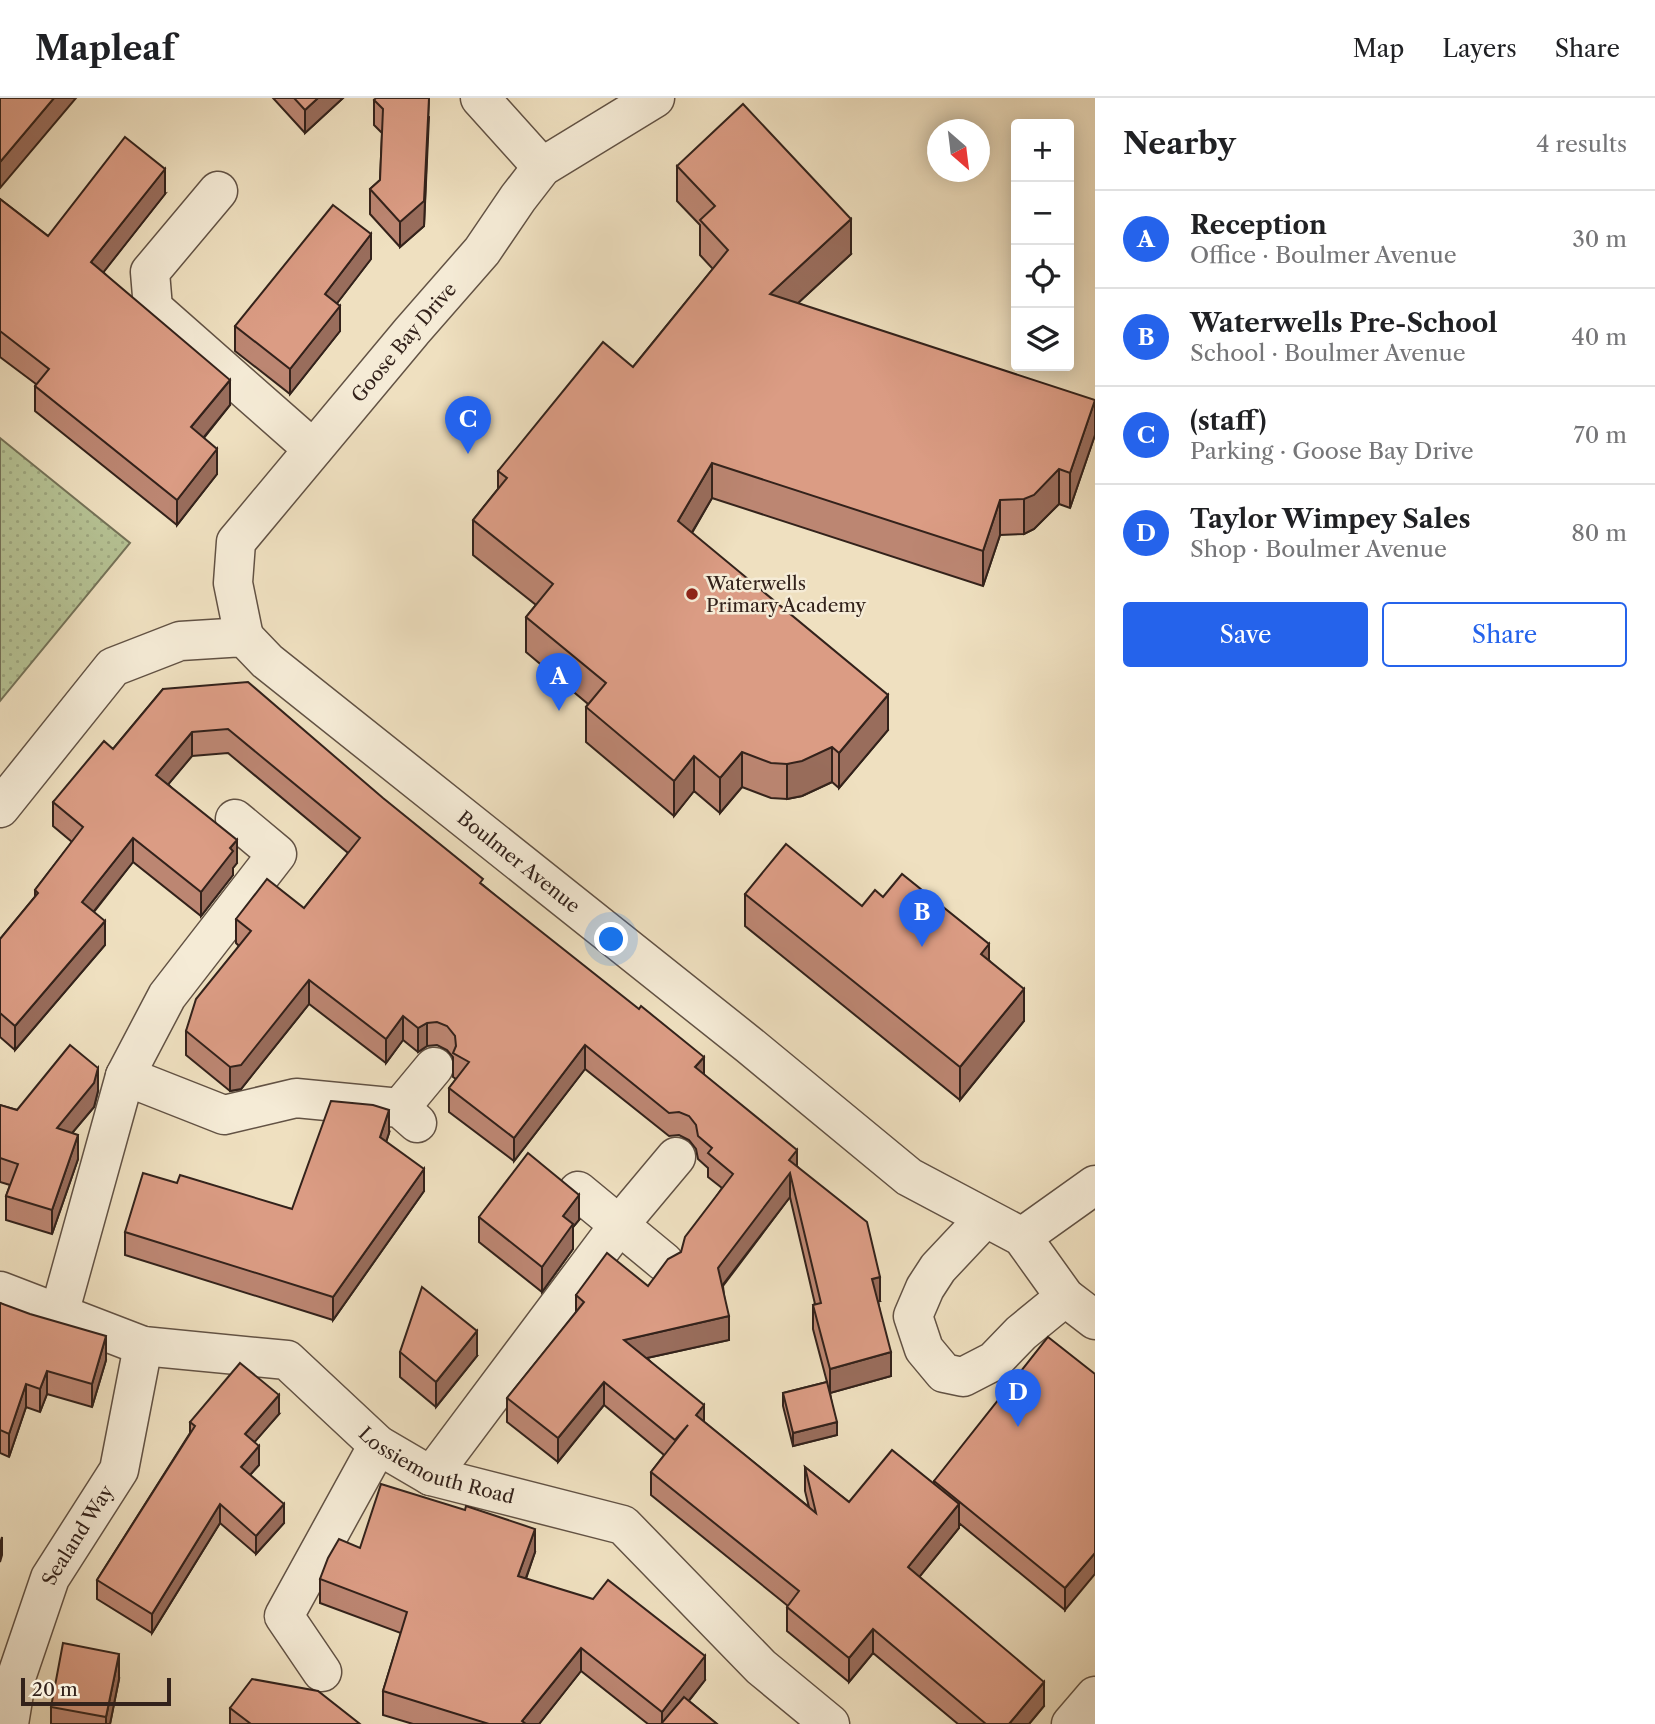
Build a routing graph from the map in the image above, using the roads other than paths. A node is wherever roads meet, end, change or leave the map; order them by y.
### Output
1 (480, 98) edge
2 (655, 98) edge
3 (542, 167) junction
4 (218, 191) dead end
5 (313, 449) junction
6 (244, 638) junction
7 (0, 808) edge
8 (235, 818) dead end
9 (434, 1068) dead end
10 (125, 1076) junction
11 (676, 1157) dead end
12 (1095, 1185) edge
13 (578, 1191) edge
14 (985, 1218) junction
15 (619, 1225) junction
16 (1022, 1237) junction
17 (664, 1262) edge
18 (0, 1291) edge
19 (1065, 1297) junction
20 (59, 1314) junction
21 (1095, 1320) edge
22 (143, 1346) junction
23 (378, 1445) junction
24 (431, 1476) junction
25 (321, 1672) dead end
26 (8, 1673) edge
27 (1095, 1696) edge
28 (9, 1724) edge
29 (830, 1724) edge
30 (1071, 1724) edge

1 - 3 street
2 - 3 street, Goose Bay Drive
3 - 5 street, Goose Bay Drive
4 - 5 street
5 - 6 street, Goose Bay Drive
6 - 7 street
6 - 14 street, Boulmer Avenue
8 - 10 street
9 - 10 street
10 - 20 street
11 - 15 street
12 - 16 street
13 - 15 street
14 - 16 street, Boulmer Avenue
14 - 19 street
15 - 17 street
15 - 24 street
16 - 19 street
18 - 20 street, Lossiemouth Road
19 - 21 street
20 - 22 street, Lossiemouth Road
22 - 23 street, Lossiemouth Road
22 - 26 street, Sealand Way
23 - 24 street, Lossiemouth Road
23 - 25 street
24 - 29 street, Lossiemouth Road
26 - 28 street, Sealand Way
27 - 30 street

